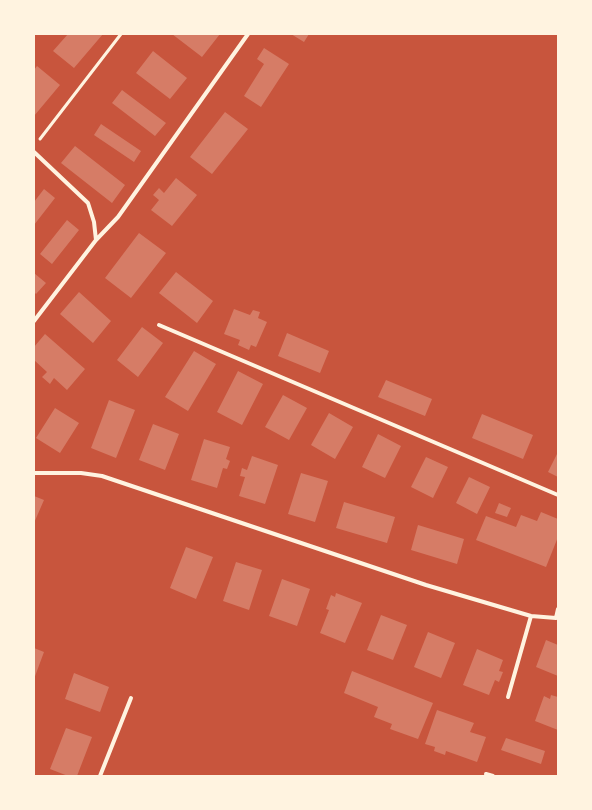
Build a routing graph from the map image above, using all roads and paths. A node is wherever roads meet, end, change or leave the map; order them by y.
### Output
1 (121, 34) edge
2 (248, 34) edge
3 (40, 140) dead end
4 (34, 152) edge
5 (96, 240) junction
6 (34, 321) edge
7 (160, 325) dead end
8 (34, 473) edge
9 (558, 495) edge
10 (558, 609) edge
11 (531, 616) junction
12 (508, 696) dead end
13 (131, 698) dead end
14 (486, 774) dead end
15 (100, 776) edge
16 (493, 776) edge

1 - 3 path
2 - 5 lane
4 - 5 lane
5 - 6 lane
7 - 9 lane
8 - 11 lane
10 - 11 lane
11 - 12 lane
13 - 15 lane
14 - 16 lane

